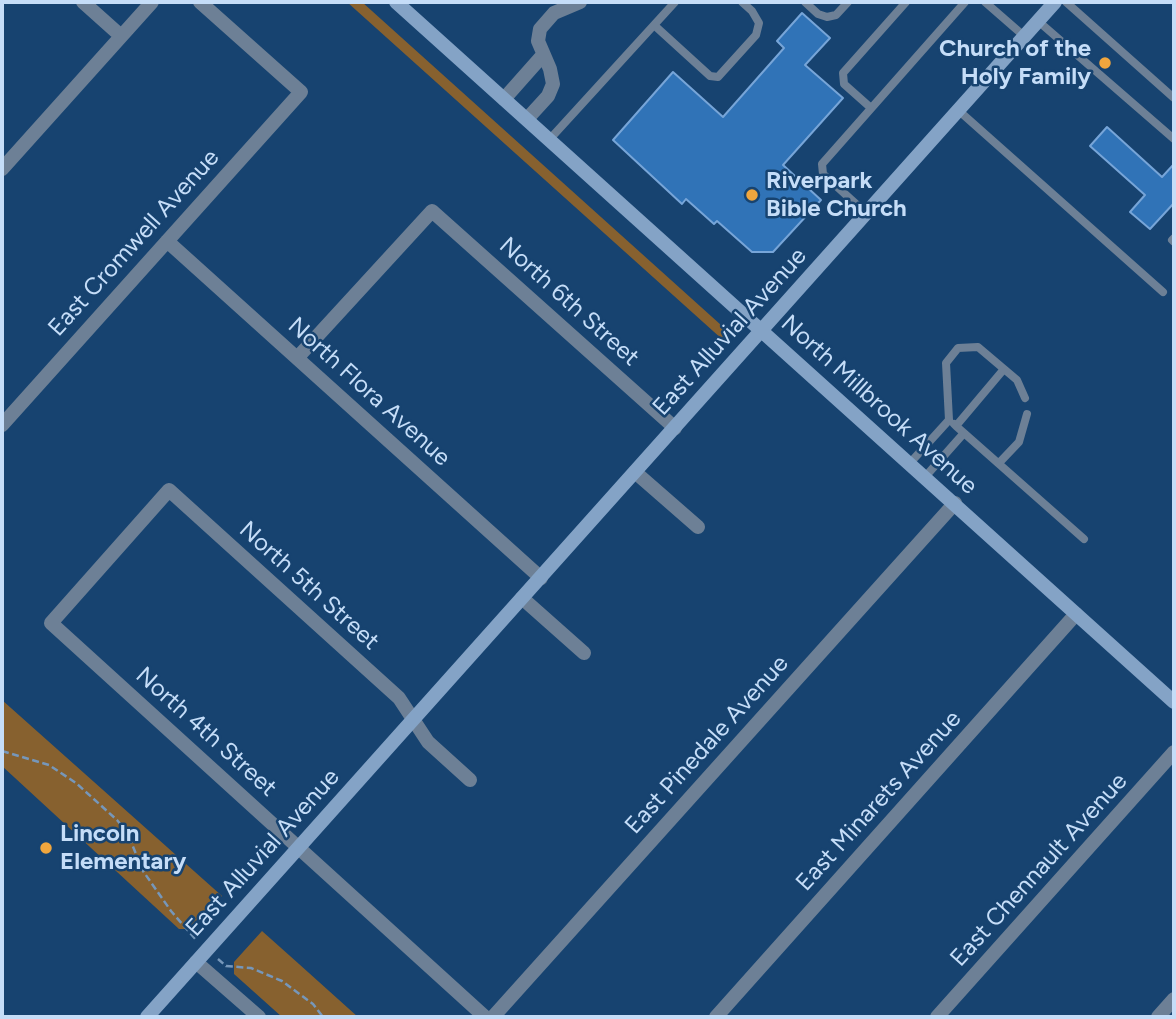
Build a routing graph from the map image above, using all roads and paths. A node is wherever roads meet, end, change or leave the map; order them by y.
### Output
1 (83, 2) edge
2 (152, 2) edge
3 (200, 2) edge
4 (396, 2) edge
5 (580, 2) edge
6 (675, 2) edge
7 (742, 2) edge
8 (805, 2) edge
9 (848, 2) edge
10 (906, 2) edge
11 (965, 2) edge
12 (985, 2) edge
13 (1055, 2) edge
14 (1066, 2) edge
15 (1038, 21) junction
16 (654, 25) junction
17 (121, 36) junction
18 (1024, 36) junction
19 (543, 55) junction
20 (1174, 98) edge
21 (505, 99) junction
22 (871, 108) junction
23 (958, 110) junction
24 (527, 120) junction
25 (1174, 139) edge
26 (550, 140) junction
27 (2, 169) edge
28 (866, 213) junction
29 (167, 241) junction
30 (1163, 292) dead end
31 (762, 331) junction
32 (298, 358) junction
33 (1004, 369) junction
34 (1025, 398) dead end
35 (1027, 414) dead end
36 (953, 423) junction
37 (2, 425) edge
38 (675, 428) junction
39 (964, 433) junction
40 (910, 463) junction
41 (999, 463) junction
42 (635, 472) junction
43 (925, 477) junction
44 (169, 490) joint
45 (955, 503) junction
46 (698, 527) dead end
47 (1084, 539) dead end
48 (541, 578) junction
49 (522, 598) junction
50 (1076, 614) junction
51 (584, 653) dead end
52 (1174, 702) edge
53 (414, 720) junction
54 (2, 751) edge
55 (1174, 752) edge
56 (470, 780) dead end
57 (299, 848) junction
58 (188, 933) dead end
59 (197, 962) junction
60 (226, 966) dead end
61 (1174, 999) edge
62 (147, 1017) edge
63 (259, 1017) edge
64 (323, 1017) edge
65 (485, 1017) edge
66 (493, 1017) edge
67 (716, 1017) edge
68 (937, 1017) edge
69 (1158, 1017) edge

1 - 17 street
2 - 17 street
3 - 29 street, East Cromwell Avenue
4 - 21 main road, North Millbrook Avenue
5 - 19 street
6 - 16 lane
7 - 16 lane
8 - 9 lane
10 - 22 lane
11 - 22 lane
12 - 18 lane
13 - 15 main road, East Alluvial Avenue
14 - 20 lane
15 - 18 main road, East Alluvial Avenue
15 - 25 lane
16 - 26 lane
17 - 27 street
18 - 23 main road, East Alluvial Avenue
19 - 21 street
19 - 24 street
21 - 24 main road, North Millbrook Avenue
22 - 28 lane
23 - 28 main road, East Alluvial Avenue
23 - 30 lane
24 - 26 main road, North Millbrook Avenue
26 - 31 main road, North Millbrook Avenue
28 - 31 main road, East Alluvial Avenue
29 - 32 street, North Flora Avenue
29 - 37 street, East Cromwell Avenue
31 - 38 main road, East Alluvial Avenue
31 - 40 main road, North Millbrook Avenue
32 - 38 street, North 6th Street
32 - 48 street, North Flora Avenue
33 - 34 lane
33 - 36 lane
33 - 36 lane
35 - 41 lane
36 - 39 lane
36 - 40 lane
38 - 42 main road, East Alluvial Avenue
39 - 41 lane
39 - 43 lane
40 - 43 main road, North Millbrook Avenue
41 - 47 lane
42 - 46 street
42 - 48 main road, East Alluvial Avenue
43 - 45 main road, North Millbrook Avenue
44 - 53 street, North 5th Street
44 - 57 street, North 4th Street
45 - 50 main road, North Millbrook Avenue
45 - 66 street, East Pinedale Avenue
48 - 49 main road, East Alluvial Avenue
49 - 51 street
49 - 53 main road, East Alluvial Avenue
50 - 52 main road, North Millbrook Avenue
50 - 67 street, East Minarets Avenue
53 - 56 street
53 - 57 main road, East Alluvial Avenue
54 - 58 path
55 - 68 street, East Chennault Avenue
57 - 59 main road, East Alluvial Avenue
57 - 65 street, North 4th Street
59 - 62 main road, East Alluvial Avenue
59 - 63 street
60 - 64 path
61 - 69 street

